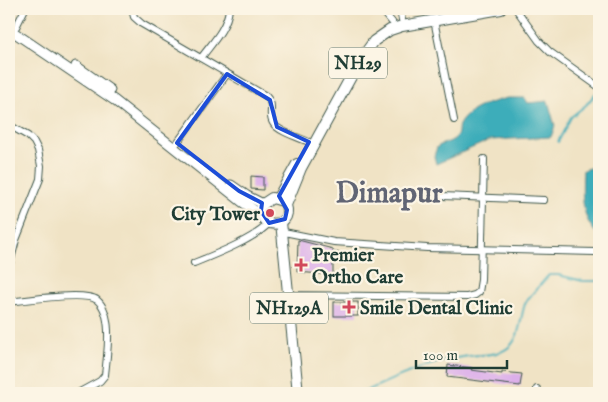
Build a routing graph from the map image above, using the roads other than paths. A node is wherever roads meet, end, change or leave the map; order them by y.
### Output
1 (24, 9) edge
2 (132, 9) edge
3 (229, 9) edge
4 (381, 9) edge
5 (400, 9) edge
6 (471, 9) edge
7 (501, 9) edge
8 (516, 9) edge
9 (434, 20) junction
10 (397, 21) junction
11 (11, 26) edge
12 (201, 58) junction
13 (227, 74) junction
14 (599, 87) edge
15 (454, 120) dead end
16 (9, 125) edge
17 (309, 142) junction
18 (178, 143) junction
19 (484, 159) dead end
20 (418, 195) dead end
21 (278, 198) junction
22 (483, 199) junction
23 (544, 200) dead end
24 (286, 205) junction
25 (262, 209) junction
26 (277, 225) junction
27 (482, 248) junction
28 (595, 252) dead end
29 (194, 262) dead end
30 (9, 266) edge
31 (288, 295) junction
32 (9, 302) edge
33 (78, 393) edge
34 (292, 393) edge
35 (298, 393) edge

1 - 11 street
2 - 12 street
3 - 12 street
4 - 10 street
5 - 10 street
6 - 10 highway, NH29
7 - 9 highway, NH29
8 - 14 street
9 - 15 street
9 - 24 highway, NH29
10 - 17 highway, NH29
11 - 18 main road
11 - 25 main road
12 - 13 street
13 - 17 street
13 - 18 street
16 - 30 street
17 - 21 highway, NH29
18 - 25 main road
19 - 22 street
20 - 22 street
21 - 24 highway
21 - 25 highway
22 - 23 street
22 - 27 street
24 - 26 highway, NH29
25 - 26 highway
26 - 27 street
26 - 29 street
26 - 31 highway, NH129A
26 - 34 highway, NH129A
27 - 28 street
27 - 31 street
31 - 35 highway, NH129A
32 - 33 street

